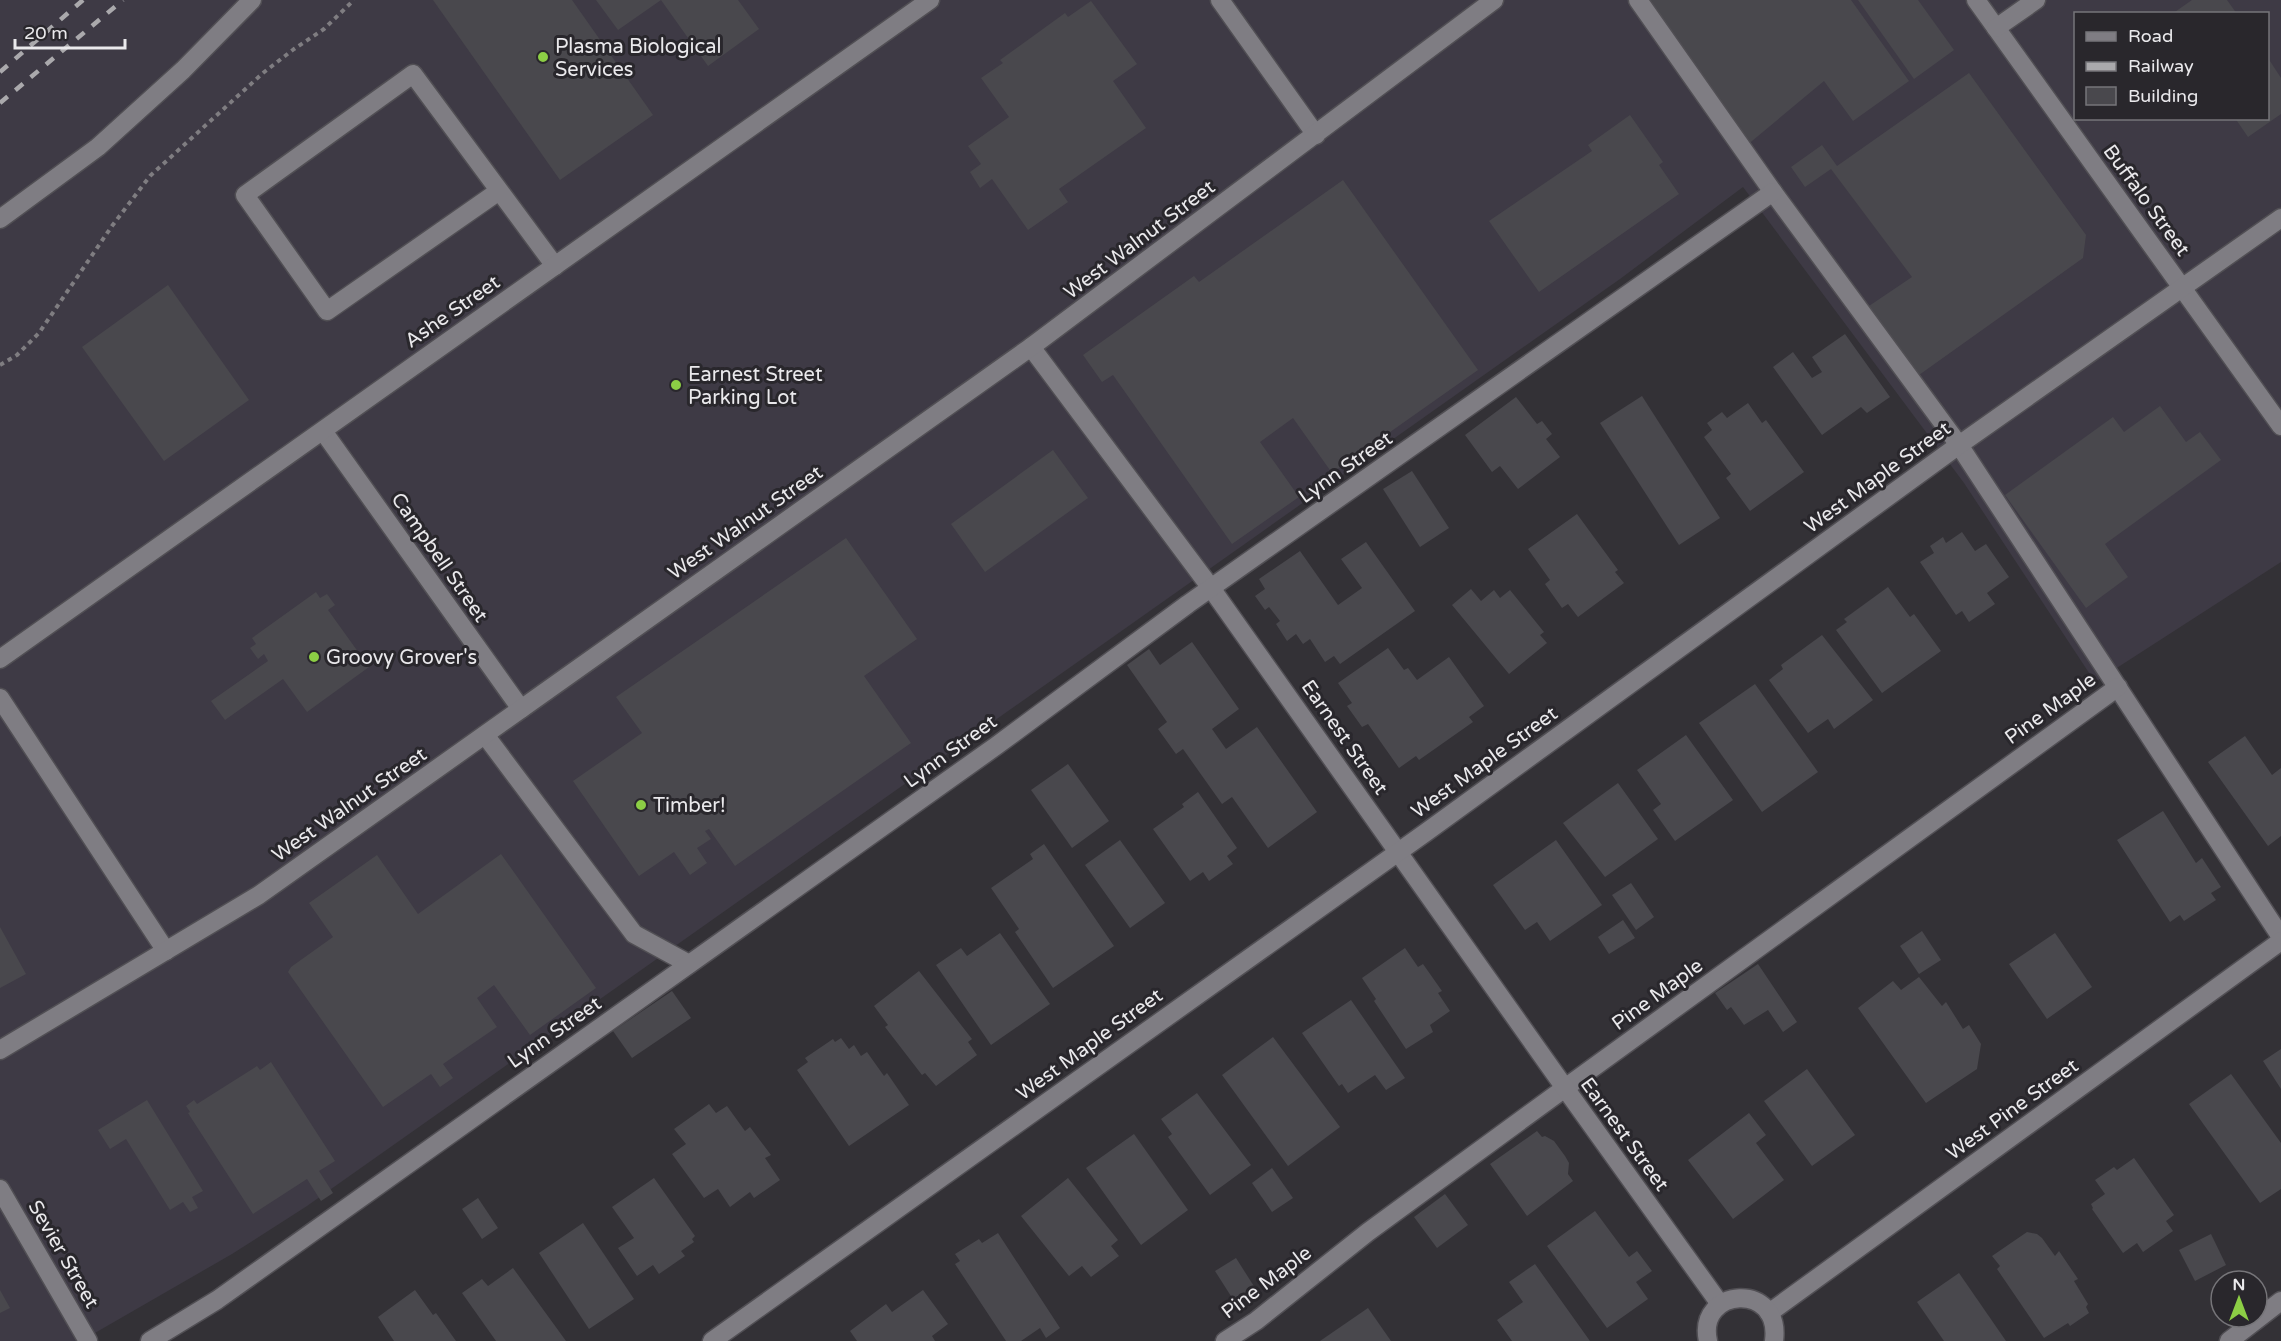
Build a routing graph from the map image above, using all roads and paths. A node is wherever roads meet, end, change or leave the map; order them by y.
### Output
1 (252, 0) edge
2 (354, 0) edge
3 (930, 0) edge
4 (1220, 0) edge
5 (1494, 0) edge
6 (1638, 0) edge
7 (1976, 0) edge
8 (2036, 0) edge
9 (1996, 28) junction
10 (1316, 135) junction
11 (499, 191) junction
12 (1773, 192) junction
13 (2281, 218) edge
14 (0, 219) edge
15 (555, 266) junction
16 (2181, 287) junction
17 (1031, 347) junction
18 (0, 365) edge
19 (2281, 426) edge
20 (322, 431) junction
21 (1959, 445) junction
22 (1211, 588) junction
23 (0, 659) edge
24 (2118, 687) junction
25 (0, 698) edge
26 (520, 709) junction
27 (485, 735) junction
28 (1398, 852) junction
29 (2281, 939) edge
30 (166, 951) junction
31 (689, 964) junction
32 (0, 1050) edge
33 (1565, 1088) junction
34 (0, 1189) edge
35 (2281, 1301) edge
36 (1720, 1304) junction
37 (1769, 1313) junction
38 (88, 1341) edge
39 (150, 1341) edge
40 (712, 1341) edge
41 (1225, 1341) edge
42 (1708, 1341) edge
43 (1774, 1341) edge
44 (2229, 1341) edge

1 - 14 street
2 - 18 path
3 - 15 street, Ashe Street
4 - 10 street
5 - 10 street, West Walnut Street
6 - 12 street
7 - 9 street, Buffalo Street
8 - 9 street
9 - 16 street, Buffalo Street
10 - 17 street, West Walnut Street
11 - 11 street
11 - 15 street
12 - 21 street
12 - 22 street, Lynn Street
13 - 16 street, West Maple Street
15 - 20 street, Ashe Street
16 - 19 street, Buffalo Street
16 - 21 street, West Maple Street
17 - 22 street, Earnest Street
17 - 26 street, West Walnut Street
20 - 23 street, Ashe Street
20 - 26 street, Campbell Street
21 - 24 street
21 - 28 street, West Maple Street
22 - 28 street, Earnest Street
22 - 31 street, Lynn Street
24 - 29 street
24 - 33 street, Pine Maple
25 - 30 street
26 - 27 street, West Walnut Street
27 - 30 street, West Walnut Street
27 - 31 street
28 - 33 street, Earnest Street
28 - 40 street, West Maple Street
29 - 37 street, West Pine Street
30 - 32 street, West Walnut Street
31 - 39 street, Lynn Street
33 - 36 street, Earnest Street
33 - 41 street, Pine Maple
34 - 38 street, Sevier Street
35 - 44 street
36 - 37 street
36 - 42 street
37 - 43 street

